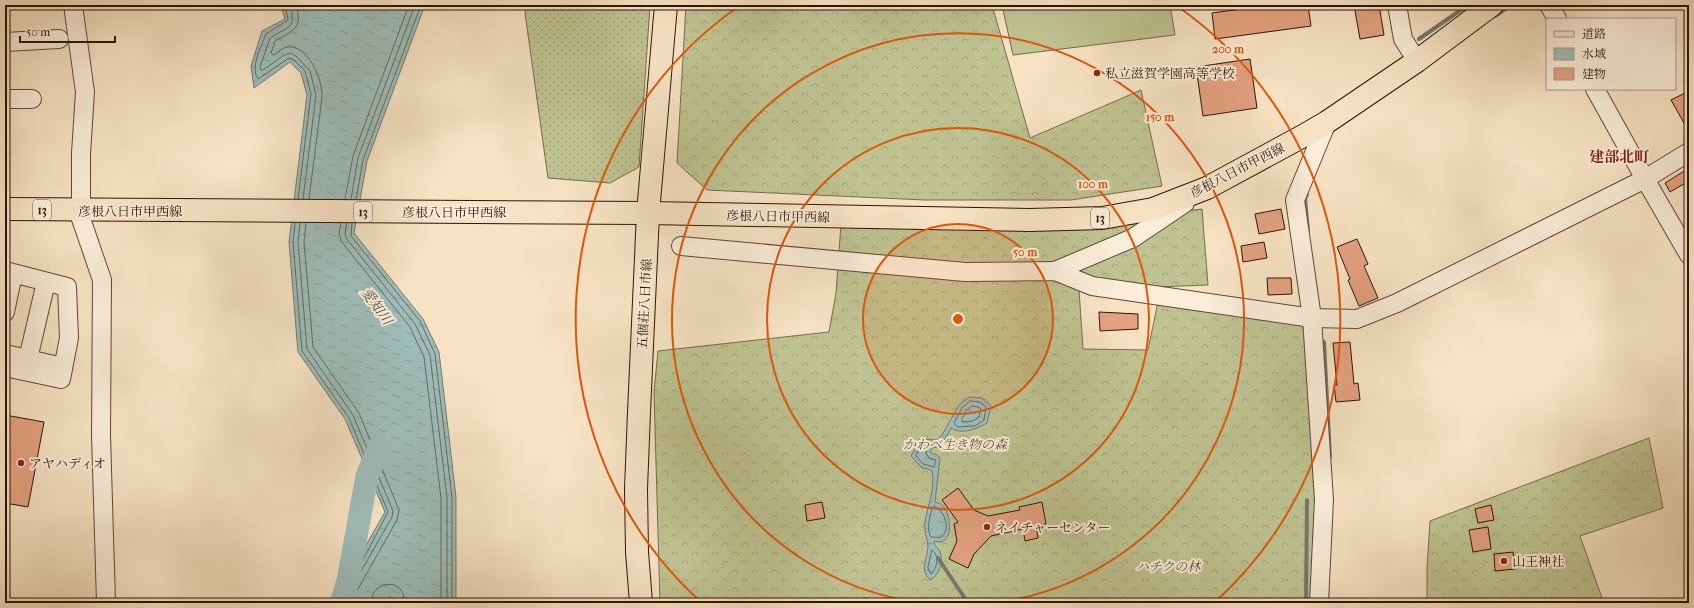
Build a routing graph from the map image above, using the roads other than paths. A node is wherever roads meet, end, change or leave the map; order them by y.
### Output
1 (73, 5) edge
2 (666, 5) edge
3 (1397, 5) edge
4 (1492, 5) edge
5 (1549, 5) edge
6 (1556, 18) edge
7 (59, 39) dead end
8 (5, 42) edge
9 (1417, 61) junction
10 (1596, 90) edge
11 (5, 99) edge
12 (32, 99) dead end
13 (1327, 122) junction
14 (1689, 152) edge
15 (1645, 179) junction
16 (1207, 188) junction
17 (5, 209) edge
18 (78, 210) junction
19 (648, 213) junction
20 (681, 246) dead end
21 (1689, 255) edge
22 (1055, 271) junction
23 (9, 273) edge
24 (46, 282) junction
25 (5, 312) edge
26 (1305, 318) junction
27 (5, 354) edge
28 (28, 359) junction
29 (5, 367) edge
30 (63, 367) junction
31 (106, 603) edge
32 (641, 603) edge
33 (1319, 603) edge

1 - 18 street
2 - 19 main road, 五個荘八日市線
3 - 9 street
4 - 9 main road, 彦根八日市甲西線 / 13
5 - 6 street
7 - 8 street
9 - 13 main road, 彦根八日市甲西線 / 13
10 - 15 street
11 - 12 street
13 - 16 main road, 彦根八日市甲西線 / 13
13 - 26 street
14 - 15 street
15 - 21 street
15 - 26 street
16 - 19 main road, 彦根八日市甲西線 / 13
16 - 22 street
17 - 18 main road, 彦根八日市甲西線 / 13
18 - 19 main road, 彦根八日市甲西線 / 13
18 - 31 street
19 - 32 main road, 五個荘八日市線
20 - 22 street
22 - 26 street
23 - 24 street
23 - 25 street
24 - 28 street
24 - 30 street
26 - 33 street
27 - 28 street
28 - 30 street
29 - 30 street

